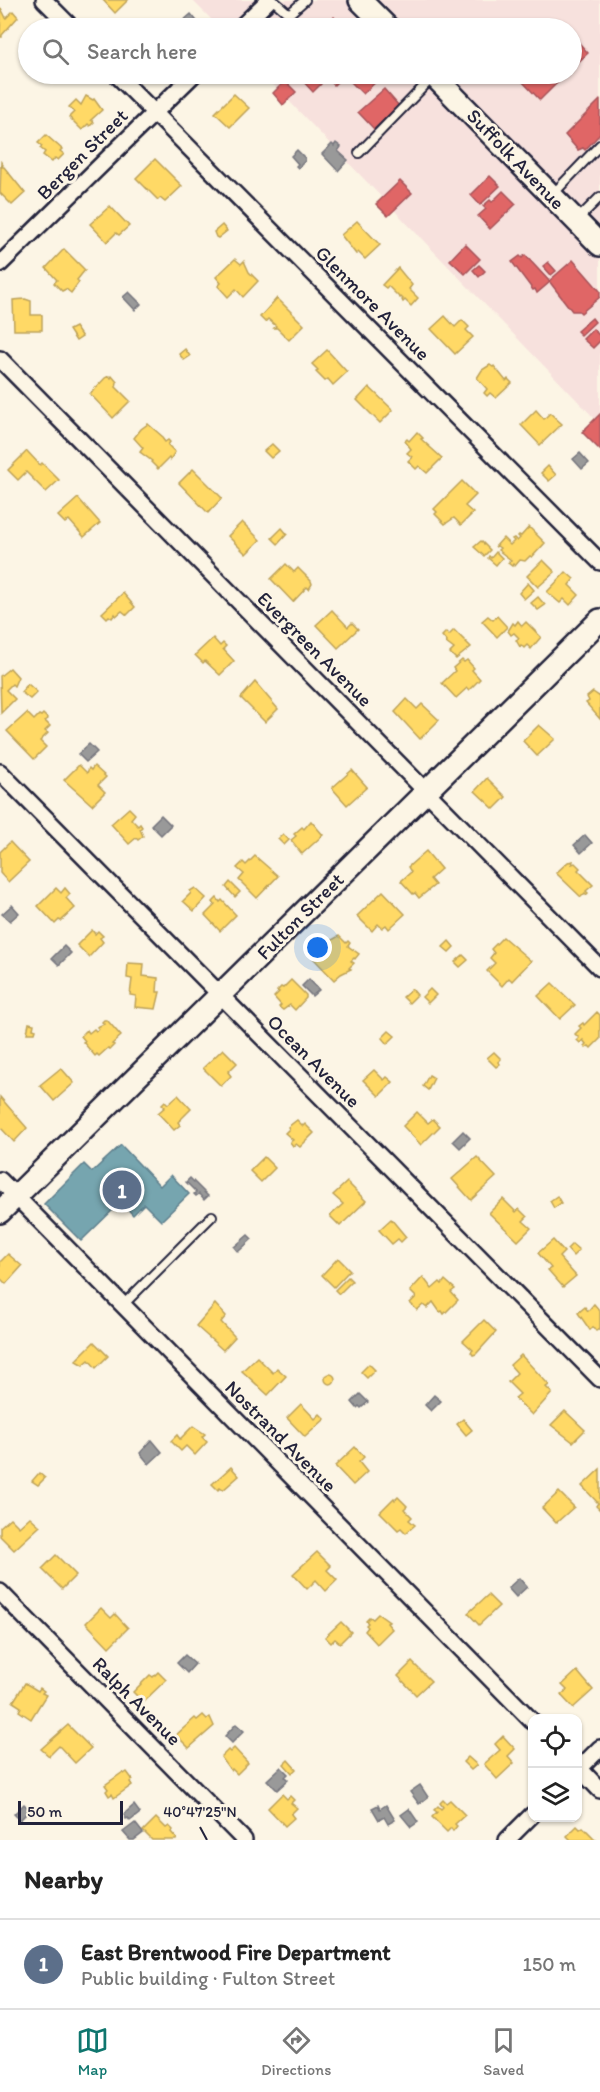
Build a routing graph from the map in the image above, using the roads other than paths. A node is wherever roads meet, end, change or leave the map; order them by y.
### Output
1 (44, 0) edge
2 (271, 0) edge
3 (305, 0) edge
4 (360, 0) edge
5 (62, 18) edge
6 (251, 18) edge
7 (378, 18) edge
8 (126, 84) edge
9 (184, 84) edge
10 (424, 84) edge
11 (442, 84) edge
12 (154, 113) junction
13 (600, 145) edge
14 (359, 153) dead end
15 (552, 195) junction
16 (600, 197) edge
17 (576, 221) junction
18 (600, 245) edge
19 (0, 264) edge
20 (0, 359) edge
21 (600, 562) edge
22 (600, 620) edge
23 (0, 772) edge
24 (426, 792) junction
25 (600, 968) edge
26 (220, 996) junction
27 (0, 1180) edge
28 (16, 1196) junction
29 (0, 1212) edge
30 (212, 1216) dead end
31 (123, 1305) junction
32 (600, 1379) edge
33 (0, 1592) edge
34 (528, 1717) edge
35 (600, 1748) edge
36 (582, 1764) edge
37 (582, 1772) edge
38 (600, 1790) edge
39 (528, 1819) edge
40 (244, 1840) edge
41 (507, 1840) edge

1 - 5 street
2 - 3 lane
2 - 6 street
4 - 7 street
8 - 12 street, Glenmore Avenue
9 - 12 street, Bergen Street
10 - 14 lane
11 - 15 street, Suffolk Avenue
12 - 19 street, Bergen Street
12 - 21 street, Glenmore Avenue
13 - 15 lane
15 - 17 street, Suffolk Avenue
16 - 17 lane
17 - 18 street, Suffolk Avenue
20 - 24 street, Evergreen Avenue
22 - 24 street, Fulton Street
23 - 26 street, Ocean Avenue
24 - 25 street, Evergreen Avenue
24 - 26 street, Fulton Street
26 - 28 street, Fulton Street
26 - 32 street, Ocean Avenue
27 - 28 street, Nostrand Avenue
28 - 29 street, Fulton Street
28 - 31 street, Nostrand Avenue
30 - 31 lane
31 - 34 street, Nostrand Avenue
33 - 40 street, Ralph Avenue
35 - 36 street
37 - 38 street
39 - 41 street

